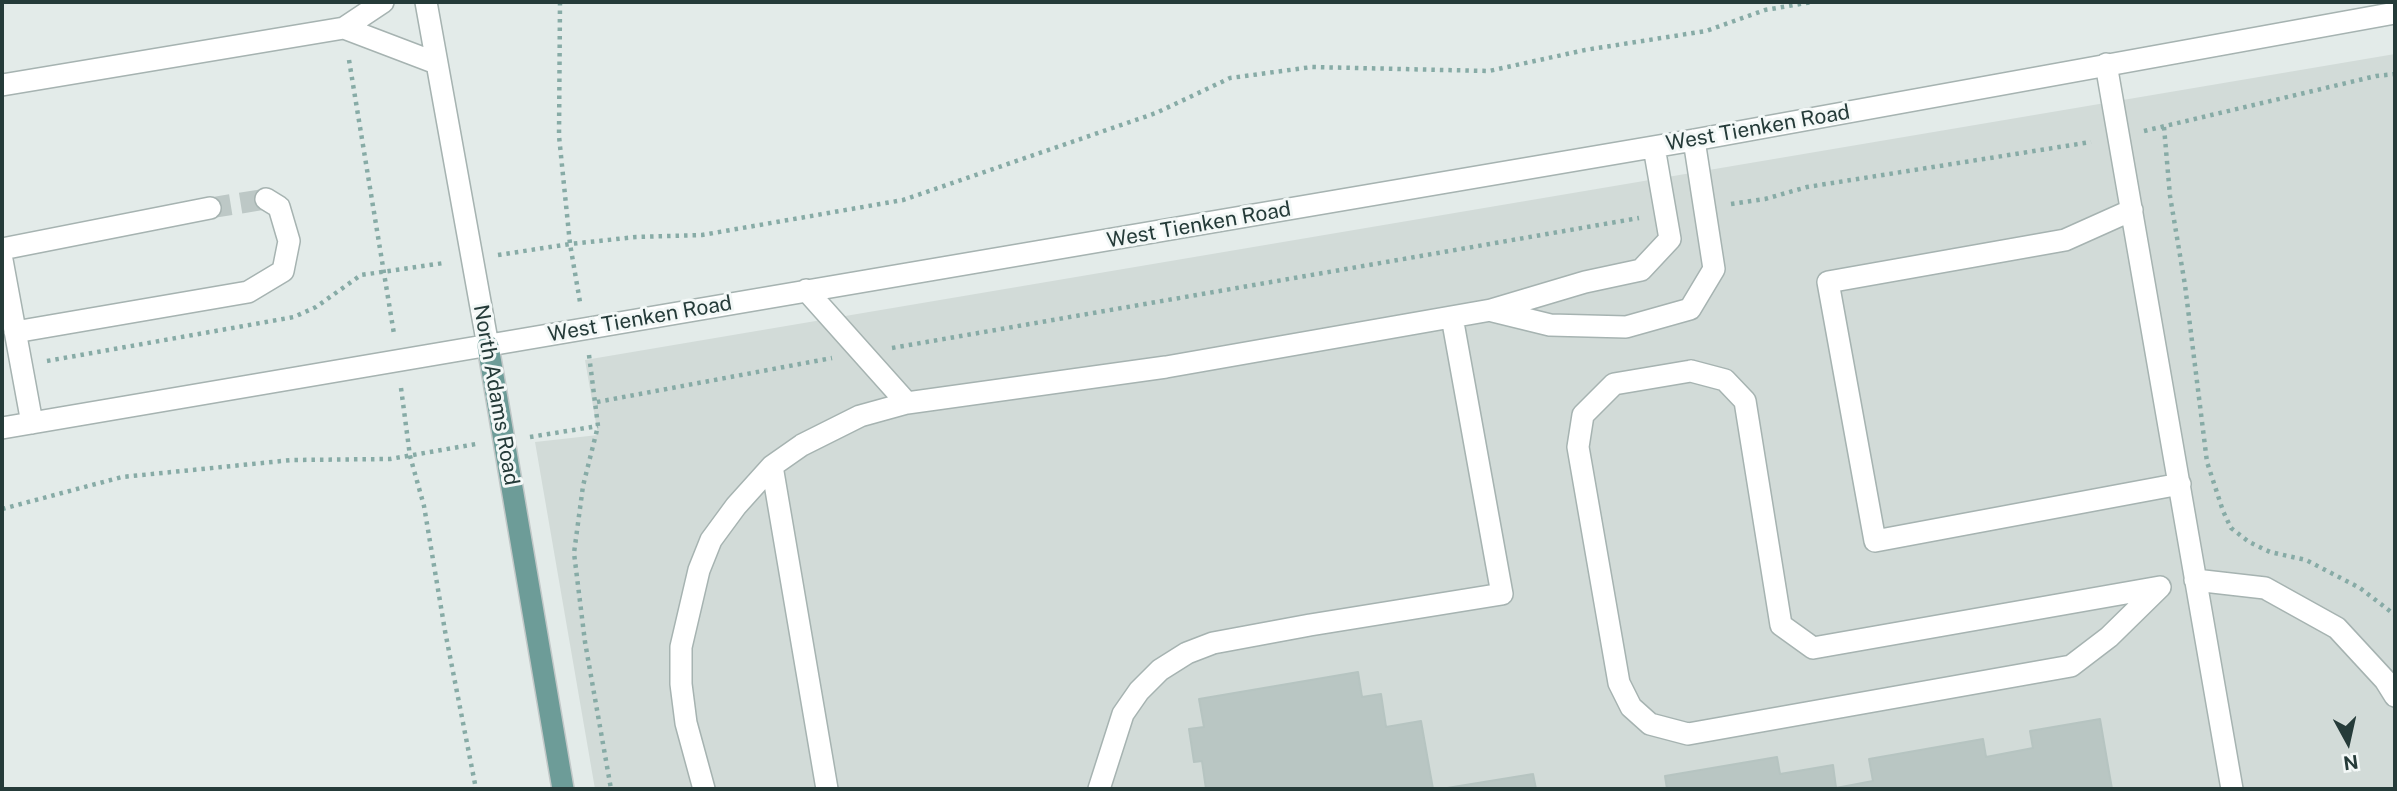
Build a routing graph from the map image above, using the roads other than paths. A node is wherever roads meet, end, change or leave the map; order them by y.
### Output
1 (383, 2) edge
2 (426, 2) edge
3 (2395, 13) edge
4 (344, 28) junction
5 (436, 63) junction
6 (2106, 64) junction
7 (2, 85) edge
8 (1694, 140) junction
9 (1654, 147) junction
10 (266, 199) dead end
11 (209, 208) tunnel mouth
12 (2132, 210) junction
13 (2, 249) edge
14 (2, 260) edge
15 (806, 290) junction
16 (1491, 310) junction
17 (1452, 317) junction
18 (15, 332) junction
19 (488, 346) junction
20 (907, 403) junction
21 (32, 423) junction
22 (2, 428) edge
23 (772, 466) junction
24 (2180, 484) junction
25 (2195, 580) junction
26 (2160, 587) joint
27 (2395, 696) edge
28 (563, 789) edge
29 (704, 789) edge
30 (827, 789) edge
31 (1099, 789) edge
32 (2232, 789) edge

1 - 4 street
2 - 5 street, North Adams Road
3 - 6 street, West Tienken Road
4 - 5 street
4 - 7 street
5 - 19 street, North Adams Road
6 - 8 street, West Tienken Road
6 - 12 street
8 - 9 street, West Tienken Road
8 - 16 street
9 - 15 street, West Tienken Road
9 - 16 street
10 - 18 street
11 - 13 street
12 - 24 street
12 - 24 street
14 - 18 street
15 - 19 street, West Tienken Road
15 - 20 street
16 - 17 street
17 - 20 street
17 - 31 street
18 - 21 street
19 - 21 street, West Tienken Road
19 - 28 main road, North Adams Road
20 - 23 street
21 - 22 street, West Tienken Road
23 - 29 street
23 - 30 street
24 - 25 street
25 - 27 street
25 - 32 street
26 - 26 street

